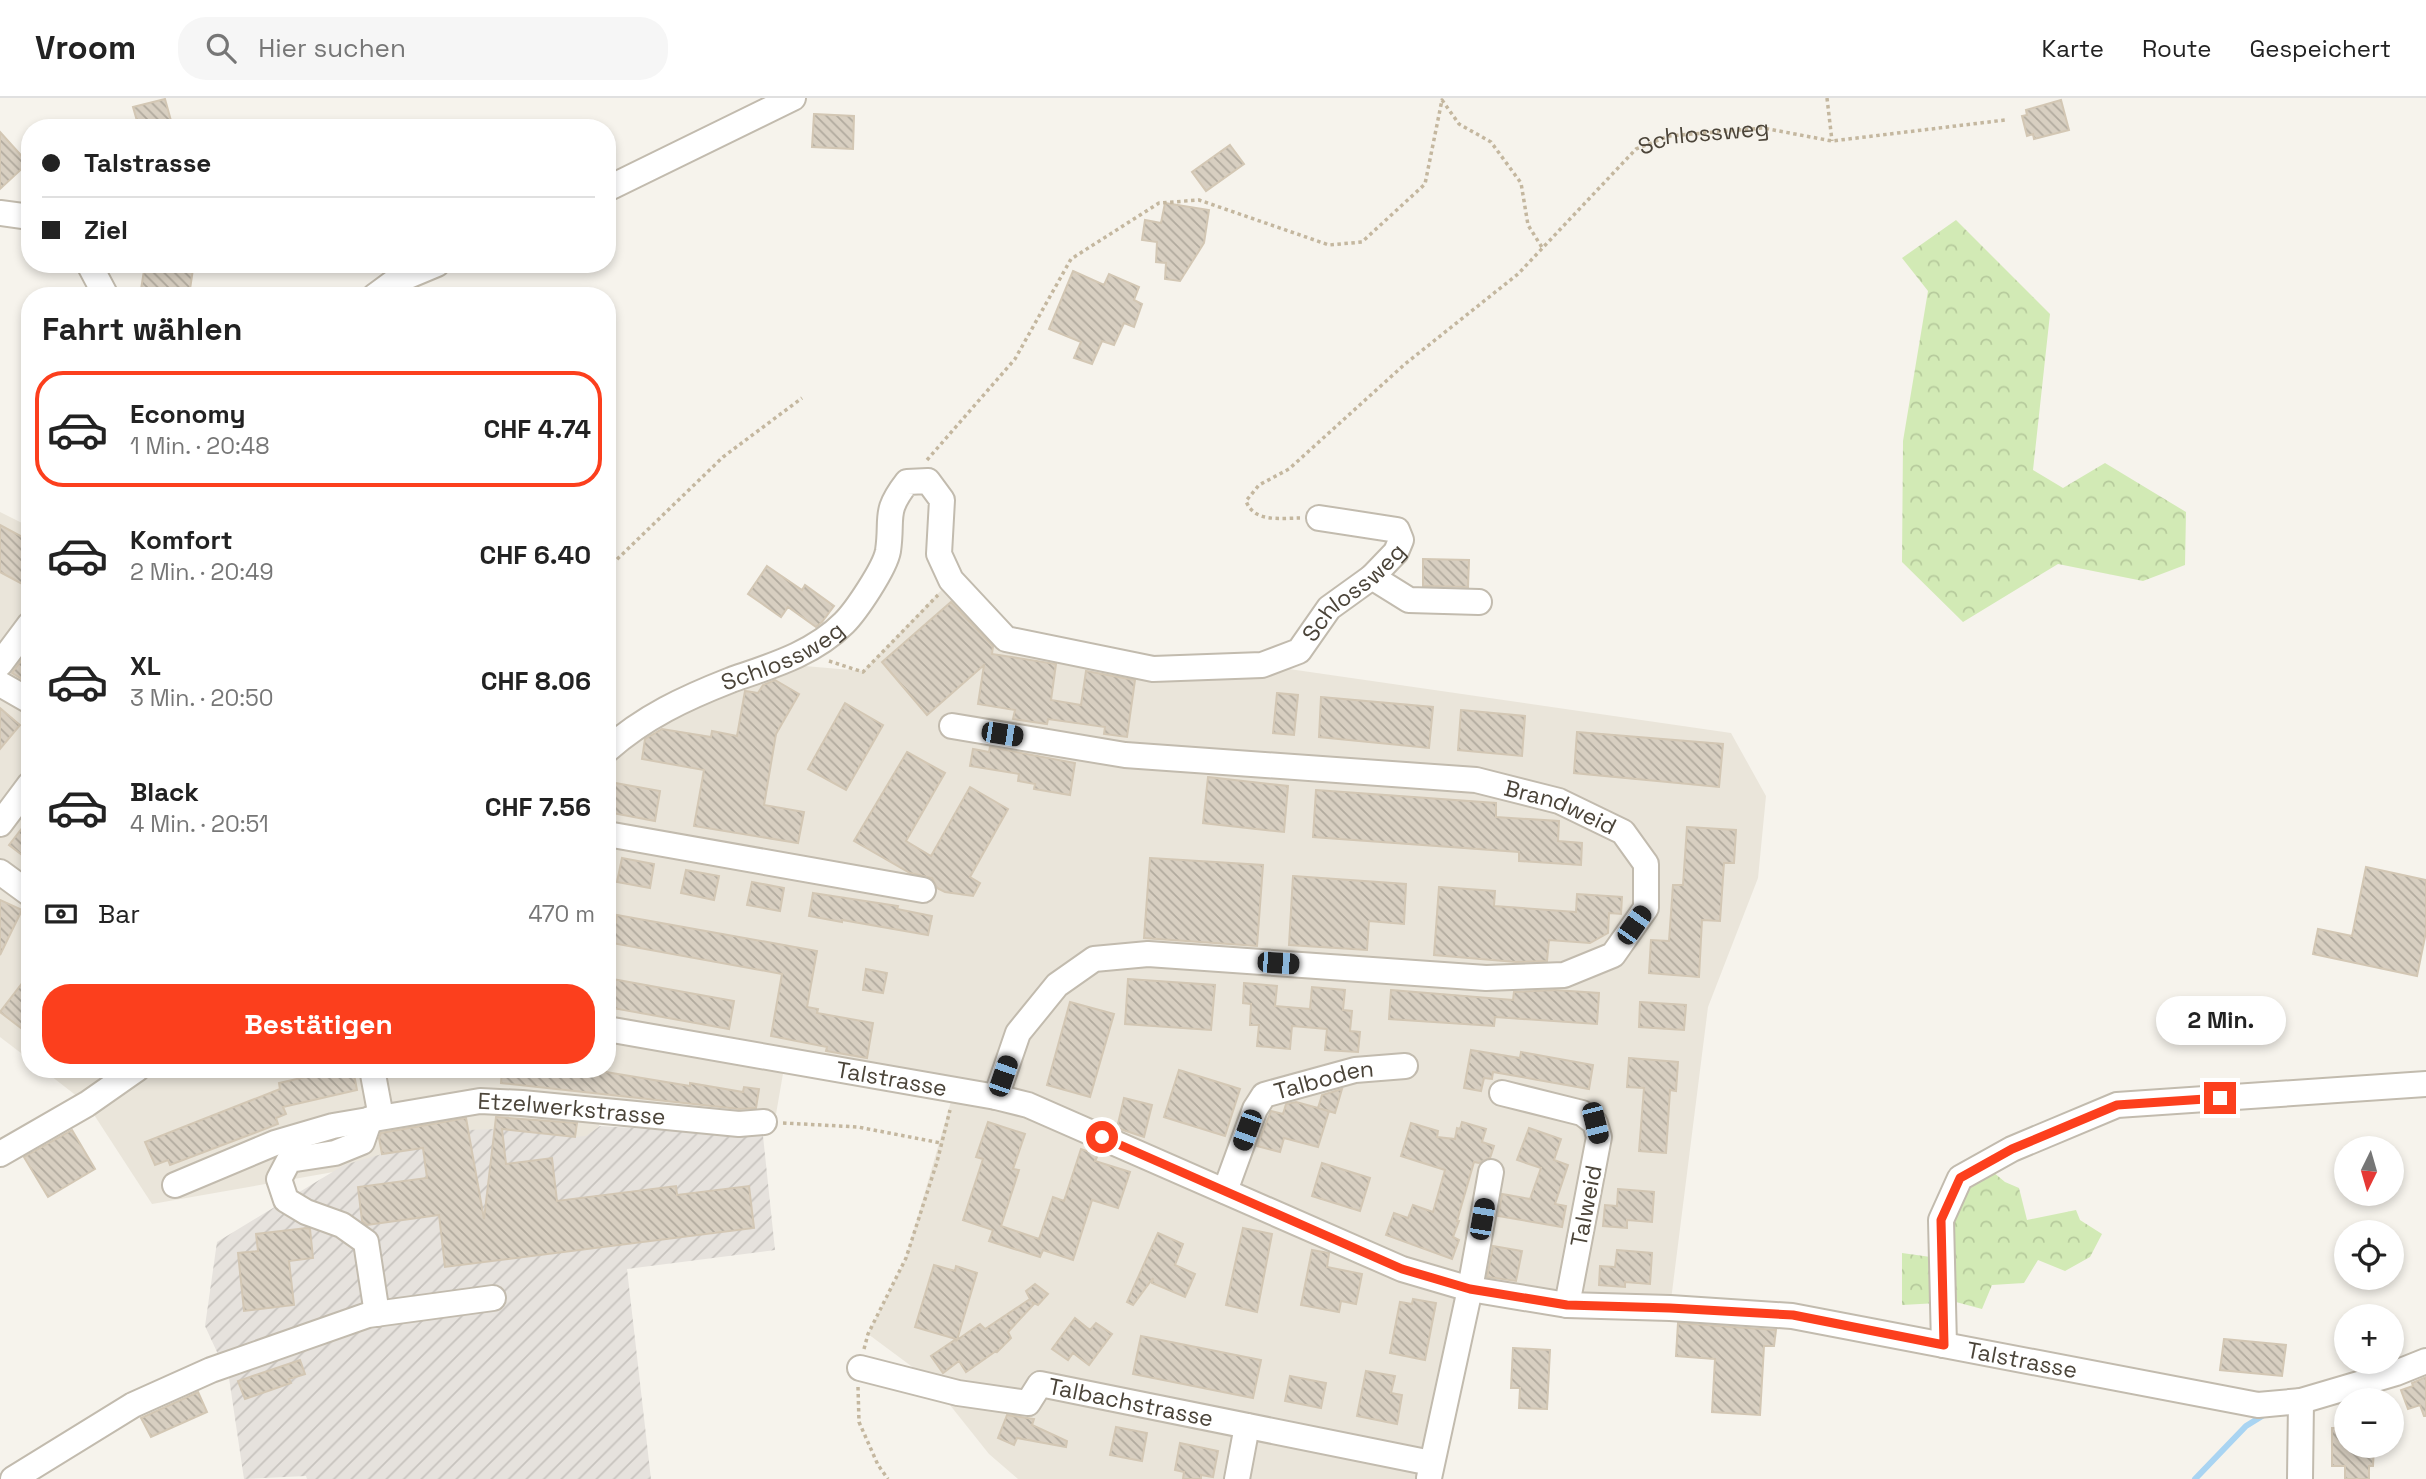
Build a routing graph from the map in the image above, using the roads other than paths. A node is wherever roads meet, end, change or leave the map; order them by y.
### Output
1 (793, 98) edge
2 (616, 185) edge
3 (0, 213) edge
4 (21, 216) edge
5 (416, 273) edge
6 (387, 287) edge
7 (1319, 518) road end
8 (1372, 577) junction
9 (1479, 602) dead end
10 (21, 636) edge
11 (0, 664) edge
12 (0, 684) edge
13 (21, 696) edge
14 (952, 726) dead end
15 (616, 744) edge
16 (21, 796) edge
17 (0, 824) edge
18 (616, 836) edge
19 (0, 872) edge
20 (21, 887) edge
21 (923, 890) dead end
22 (616, 1031) edge
23 (1405, 1066) dead end
24 (124, 1078) edge
25 (373, 1078) edge
26 (2426, 1084) edge
27 (1502, 1093) dead end
28 (996, 1097) junction
29 (375, 1118) junction
30 (764, 1122) road end
31 (0, 1154) edge
32 (1491, 1172) dead end
33 (176, 1185) dead end
34 (1225, 1191) junction
35 (1470, 1289) junction
36 (493, 1298) dead end
37 (1567, 1305) junction
38 (377, 1314) junction
39 (1944, 1345) junction
40 (2426, 1361) edge
41 (860, 1368) road end
42 (2301, 1401) junction
43 (1247, 1426) junction
44 (1430, 1471) edge
45 (13, 1479) edge
46 (1237, 1479) edge
47 (2300, 1479) edge

1 - 2 street
3 - 4 street
5 - 6 street
7 - 8 street, Schlossweg
8 - 9 street
8 - 15 street, Schlossweg
10 - 11 street
12 - 13 street
14 - 28 street, Brandweid
16 - 17 street
18 - 21 street
19 - 20 street
22 - 28 street, Talstrasse
23 - 34 street, Talboden
24 - 31 street
25 - 29 street
26 - 39 street
27 - 37 street, Talweid
28 - 34 street, Talstrasse
29 - 30 street, Etzelwerkstrasse
29 - 33 street, Etzelwerkstrasse
29 - 38 street
32 - 35 street, Talbachstrasse
34 - 35 street, Talstrasse
35 - 37 street, Talstrasse
35 - 44 street, Talbachstrasse
36 - 38 street
37 - 39 street, Talstrasse
38 - 45 street
39 - 42 street, Talstrasse
40 - 42 street, Talstrasse
41 - 43 street, Talbachstrasse
42 - 47 street
43 - 44 street, Talbachstrasse
43 - 46 street

